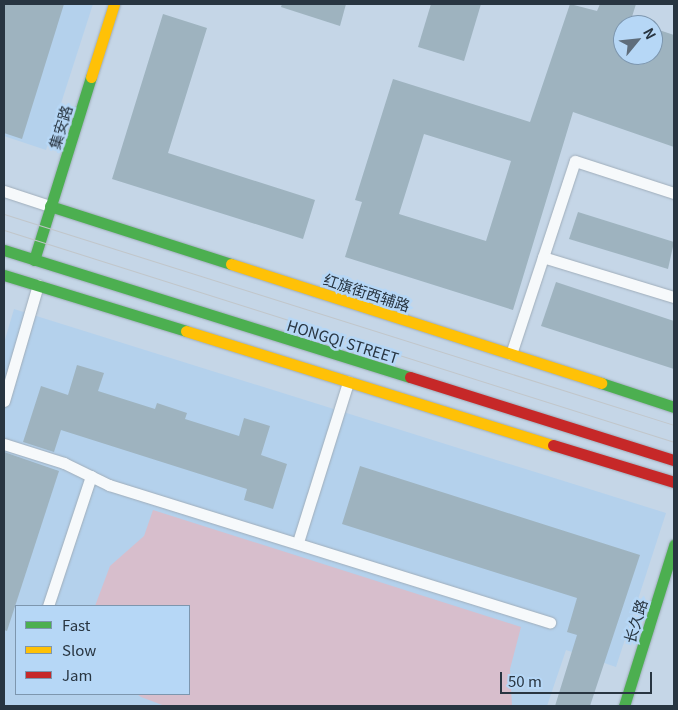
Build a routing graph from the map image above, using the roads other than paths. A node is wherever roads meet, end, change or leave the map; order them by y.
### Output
1 (114, 4) edge
2 (4, 191) edge
3 (674, 193) edge
4 (50, 206) junction
5 (4, 250) edge
6 (543, 257) junction
7 (34, 260) junction
8 (6, 276) edge
9 (38, 285) junction
10 (4, 292) edge
11 (674, 297) edge
12 (511, 354) junction
13 (348, 382) junction
14 (4, 401) edge
15 (674, 407) edge
16 (4, 444) edge
17 (674, 460) edge
18 (91, 476) junction
19 (674, 482) edge
20 (298, 542) junction
21 (674, 544) edge
22 (48, 605) edge
23 (550, 622) dead end
24 (624, 706) edge

1 - 4 main road, 集安路
2 - 4 lane
3 - 6 lane
4 - 7 main road, 集安路
4 - 12 main road, 红旗街西辅路
5 - 7 main road, HONGQI STREET
6 - 11 lane
6 - 12 lane
7 - 17 main road, HONGQI STREET
8 - 9 main road
8 - 10 lane
9 - 13 main road
9 - 14 lane
12 - 15 main road, 红旗街西辅路
13 - 19 main road
13 - 20 lane
16 - 18 lane
18 - 20 lane
18 - 22 lane
20 - 23 lane
21 - 24 main road, 长久路

